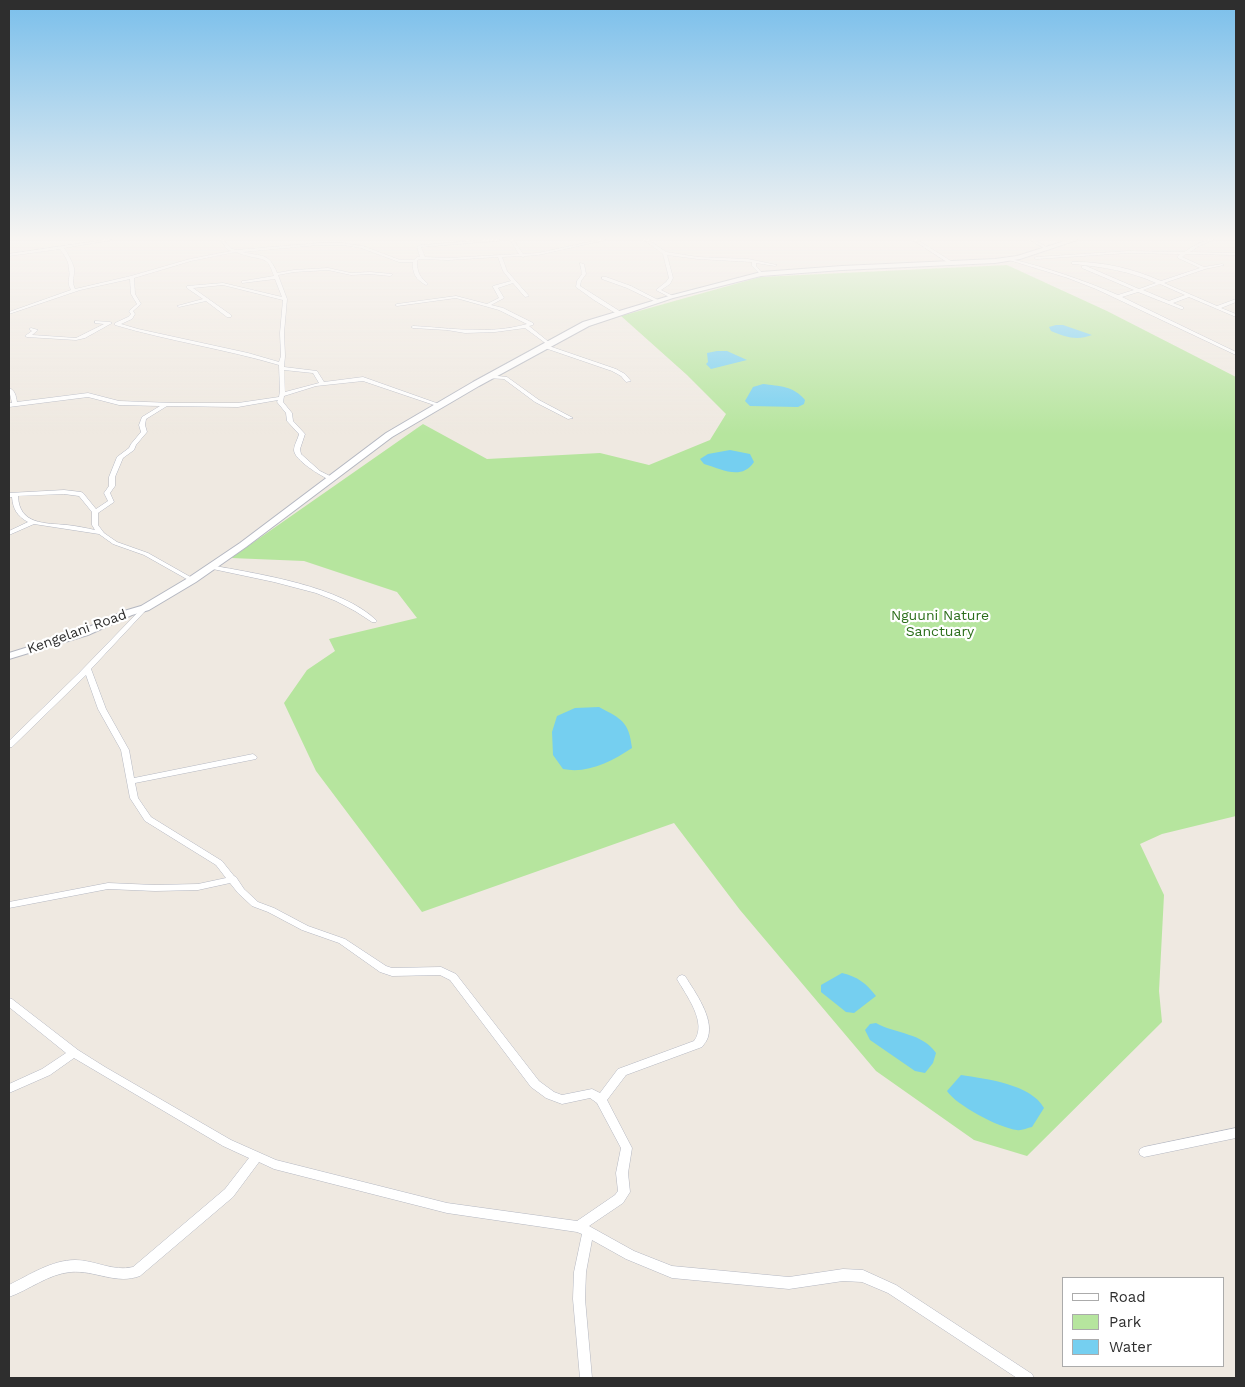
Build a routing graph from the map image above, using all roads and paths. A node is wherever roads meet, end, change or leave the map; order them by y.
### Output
1 (33, 305) edge
2 (138, 305) edge
3 (185, 305) edge
4 (213, 305) edge
5 (284, 305) edge
6 (488, 305) edge
7 (605, 305) edge
8 (646, 305) edge
9 (1134, 305) edge
10 (1173, 305) edge
11 (1210, 305) edge
12 (1225, 305) edge
13 (179, 306) dead end
14 (1181, 308) dead end
15 (1217, 308) junction
16 (9, 313) edge
17 (619, 313) junction
18 (229, 316) dead end
19 (1236, 316) edge
20 (97, 322) dead end
21 (110, 323) junction
22 (117, 324) junction
23 (526, 326) junction
24 (413, 327) dead end
25 (31, 328) dead end
26 (546, 345) junction
27 (1236, 354) edge
28 (281, 366) junction
29 (489, 377) junction
30 (628, 381) dead end
31 (322, 384) junction
32 (9, 390) edge
33 (280, 397) junction
34 (12, 404) edge
35 (166, 405) junction
36 (439, 405) junction
37 (570, 418) dead end
38 (330, 478) junction
39 (12, 494) edge
40 (95, 512) junction
41 (32, 522) junction
42 (100, 532) junction
43 (9, 533) edge
44 (210, 567) junction
45 (192, 580) junction
46 (144, 608) junction
47 (374, 621) dead end
48 (9, 656) edge
49 (88, 670) junction
50 (9, 745) edge
51 (253, 757) dead end
52 (132, 781) junction
53 (233, 879) junction
54 (9, 905) edge
55 (682, 979) dead end
56 (9, 1002) edge
57 (74, 1052) junction
58 (9, 1089) edge
59 (601, 1100) junction
60 (1236, 1133) edge
61 (1144, 1152) dead end
62 (256, 1157) junction
63 (583, 1229) junction
64 (9, 1290) edge
65 (586, 1378) edge
66 (1028, 1378) edge

1 - 16 street
2 - 22 street
3 - 13 street
4 - 18 street
5 - 28 street
6 - 23 street
7 - 17 street
8 - 17 main road, Kengelani Road
9 - 27 street
10 - 14 street
11 - 15 street
12 - 15 street
15 - 19 street
17 - 26 main road, Kengelani Road
20 - 21 street
21 - 22 street
21 - 25 street
22 - 28 street
23 - 24 street
23 - 26 street
26 - 29 main road, Kengelani Road
26 - 30 street
28 - 31 street
28 - 33 street
29 - 36 main road, Kengelani Road
29 - 37 street
31 - 33 street
31 - 36 street
32 - 34 street
33 - 35 street
33 - 38 street
34 - 35 street
35 - 40 street
36 - 38 main road, Kengelani Road
38 - 44 main road, Kengelani Road
39 - 40 street
39 - 41 street
40 - 42 street
41 - 42 street
41 - 43 street
42 - 45 street
44 - 45 main road, Kengelani Road
44 - 47 street
45 - 46 main road, Kengelani Road
46 - 48 main road, Kengelani Road
46 - 49 street
49 - 50 street
49 - 52 street
51 - 52 street
52 - 53 street
53 - 54 street
53 - 59 street
55 - 59 street
56 - 57 street
57 - 58 street
57 - 62 street
59 - 63 street
60 - 61 street
62 - 63 street
62 - 64 street
63 - 65 street
63 - 66 street

